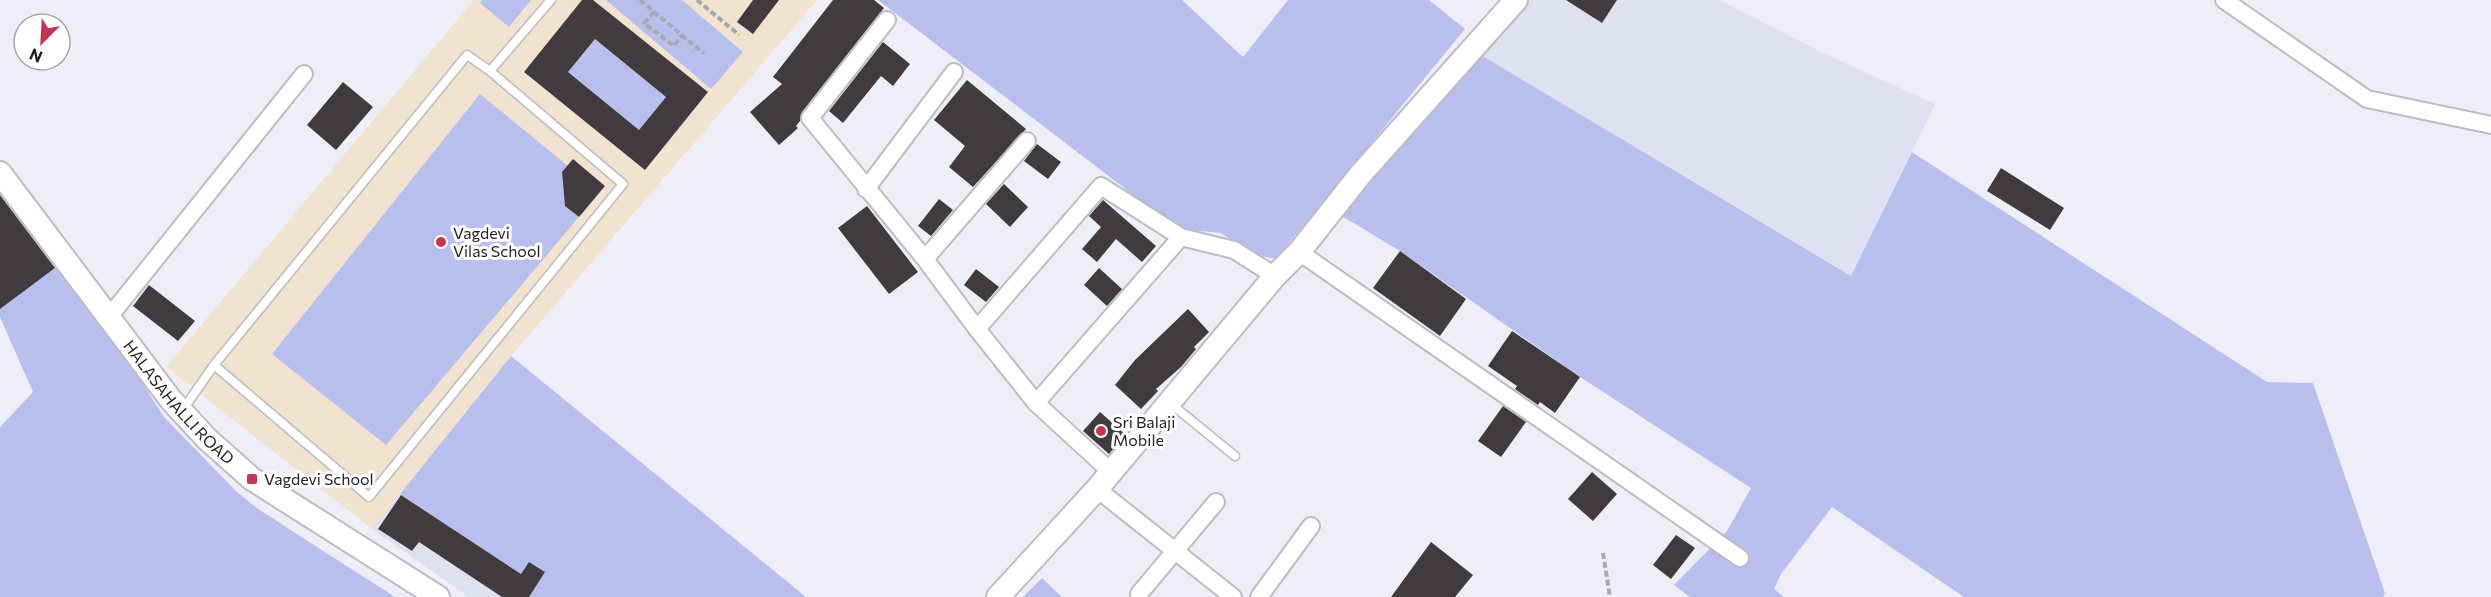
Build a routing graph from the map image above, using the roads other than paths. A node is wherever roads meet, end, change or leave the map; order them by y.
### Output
1 (551, 0) edge
2 (1515, 0) edge
3 (2224, 0) edge
4 (887, 20) dead end
5 (490, 71) junction
6 (954, 72) dead end
7 (304, 74) dead end
8 (2491, 125) edge
9 (1027, 141) dead end
10 (0, 173) edge
11 (866, 189) junction
12 (1181, 237) junction
13 (1299, 252) junction
14 (925, 259) junction
15 (1275, 276) junction
16 (109, 317) junction
17 (977, 329) junction
18 (214, 365) junction
19 (1169, 402) junction
20 (1036, 403) junction
21 (181, 411) junction
22 (1235, 456) dead end
23 (1104, 480) junction
24 (1216, 502) dead end
25 (1311, 526) dead end
26 (1176, 552) junction
27 (1740, 558) dead end
28 (1139, 594) dead end
29 (438, 597) edge
30 (999, 597) edge
31 (1233, 597) edge
32 (1259, 597) edge

1 - 5 lane
2 - 13 street
3 - 8 street
4 - 11 street
5 - 18 lane
5 - 18 lane
6 - 11 street
7 - 16 street
9 - 14 street
10 - 16 street, HALASAHALLI ROAD
11 - 14 street
12 - 15 street
12 - 17 street
12 - 20 street
13 - 15 street
13 - 27 street
14 - 17 street
15 - 19 street
16 - 21 street, HALASAHALLI ROAD
17 - 20 street
18 - 21 lane
19 - 22 lane
19 - 23 street
20 - 23 street
21 - 29 street, HALASAHALLI ROAD
23 - 26 street
23 - 30 street
24 - 26 street
25 - 32 street
26 - 28 street
26 - 31 street

